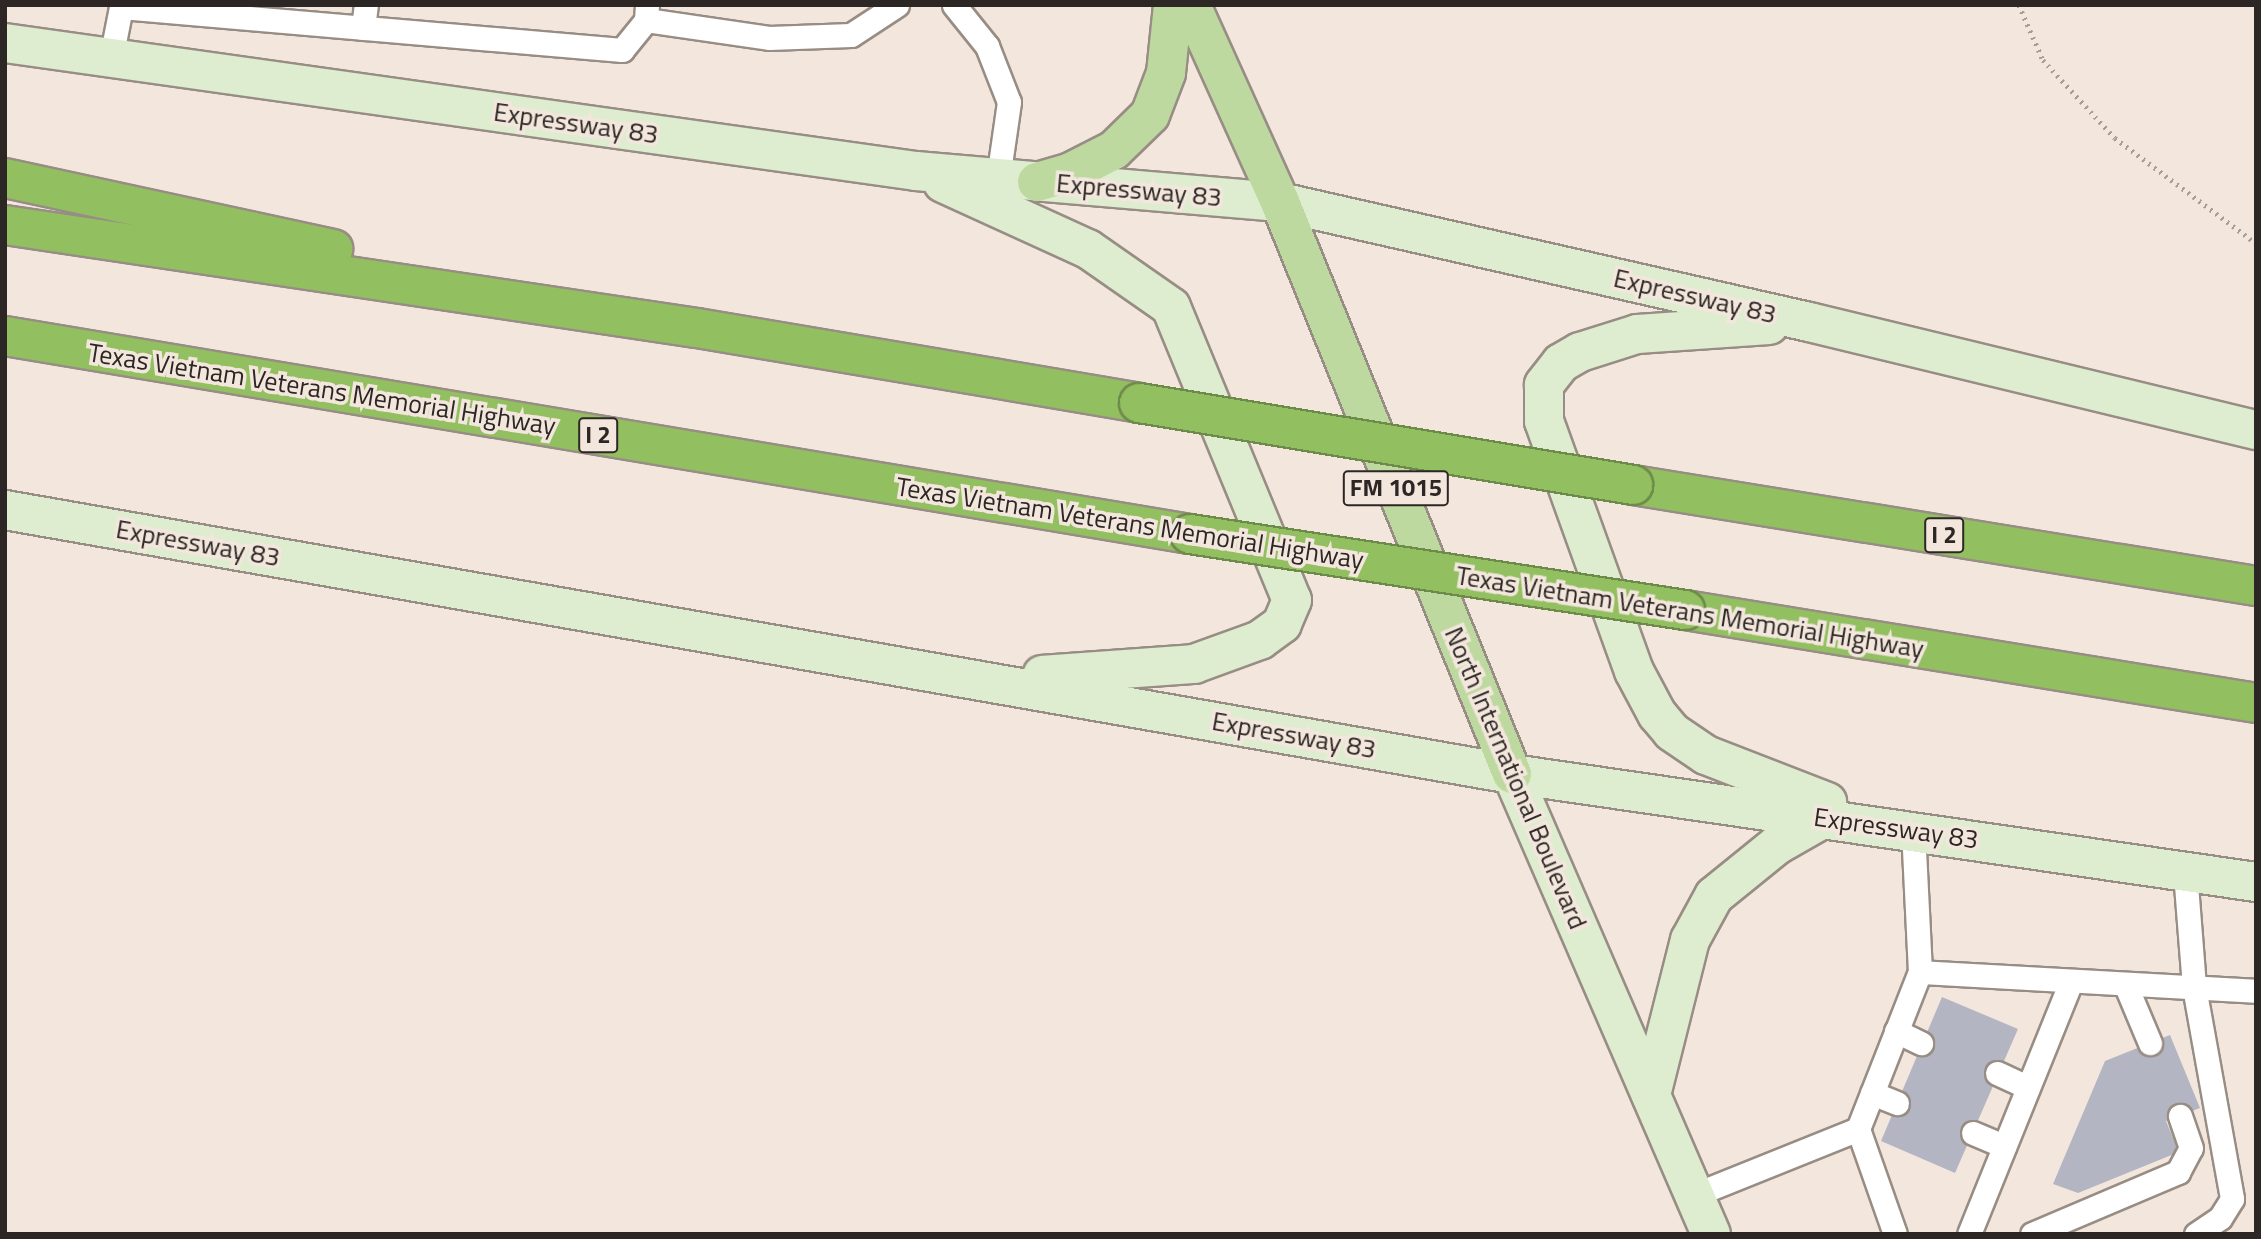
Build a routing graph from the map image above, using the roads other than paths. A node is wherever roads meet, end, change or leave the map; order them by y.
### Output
1 (897, 5) edge
2 (954, 5) edge
3 (1173, 5) edge
4 (1191, 5) edge
5 (121, 6) edge
6 (646, 13) edge
7 (364, 17) edge
8 (5, 43) edge
9 (111, 58) junction
10 (916, 171) junction
11 (5, 178) edge
12 (998, 178) junction
13 (1037, 182) junction
14 (1280, 202) junction
15 (5, 225) edge
16 (1809, 322) junction
17 (697, 328) junction
18 (5, 336) edge
19 (2256, 430) edge
20 (5, 510) edge
21 (2256, 586) edge
22 (985, 679) junction
23 (2256, 704) edge
24 (1512, 774) junction
25 (1826, 817) junction
26 (1899, 827) junction
27 (2185, 872) junction
28 (2256, 882) edge
29 (1920, 972) junction
30 (2070, 984) junction
31 (2126, 986) junction
32 (2194, 988) junction
33 (2256, 991) edge
34 (1896, 1031) junction
35 (1921, 1042) dead end
36 (2150, 1043) dead end
37 (1997, 1073) dead end
38 (2027, 1087) junction
39 (1872, 1093) junction
40 (1651, 1095) junction
41 (1897, 1103) dead end
42 (2180, 1116) dead end
43 (1858, 1129) junction
44 (1973, 1133) dead end
45 (2004, 1146) junction
46 (1694, 1195) junction
47 (1711, 1234) edge
48 (1895, 1234) edge
49 (1969, 1234) edge
50 (2032, 1234) edge
51 (2196, 1234) edge

1 - 6 lane
2 - 12 lane
3 - 13 main road
4 - 14 main road, FM 1015
5 - 7 lane
5 - 9 lane
6 - 7 lane
8 - 9 main road, Expressway 83
9 - 10 main road, Expressway 83
10 - 12 main road, Expressway 83
10 - 22 main road
11 - 17 highway
12 - 13 main road, Expressway 83
13 - 14 main road, Expressway 83
14 - 16 main road, Expressway 83
14 - 24 main road, North International Boulevard / FM 1015
15 - 17 highway, I 2
16 - 19 main road, Expressway 83
16 - 26 main road
17 - 21 highway, I 2, bridge
18 - 23 highway, Texas Vietnam Veterans Memorial Highway / I 2, bridge
20 - 22 main road, Expressway 83
22 - 24 main road, Expressway 83
24 - 25 main road, Expressway 83
24 - 40 main road, North International Boulevard / FM 1015
25 - 26 main road, Expressway 83
25 - 40 main road
26 - 27 main road, Expressway 83
26 - 29 lane
27 - 28 main road, Expressway 83
27 - 32 lane
29 - 30 lane
29 - 34 lane
30 - 31 lane
30 - 38 lane
31 - 32 lane
31 - 36 lane
32 - 33 lane
32 - 51 lane
34 - 35 lane
34 - 39 lane
37 - 38 lane
38 - 45 lane
39 - 41 lane
39 - 43 lane
40 - 46 main road, North International Boulevard / FM 1015
42 - 50 lane
43 - 46 lane
43 - 48 lane
44 - 45 lane
45 - 49 lane
46 - 47 main road, North International Boulevard / FM 1015

